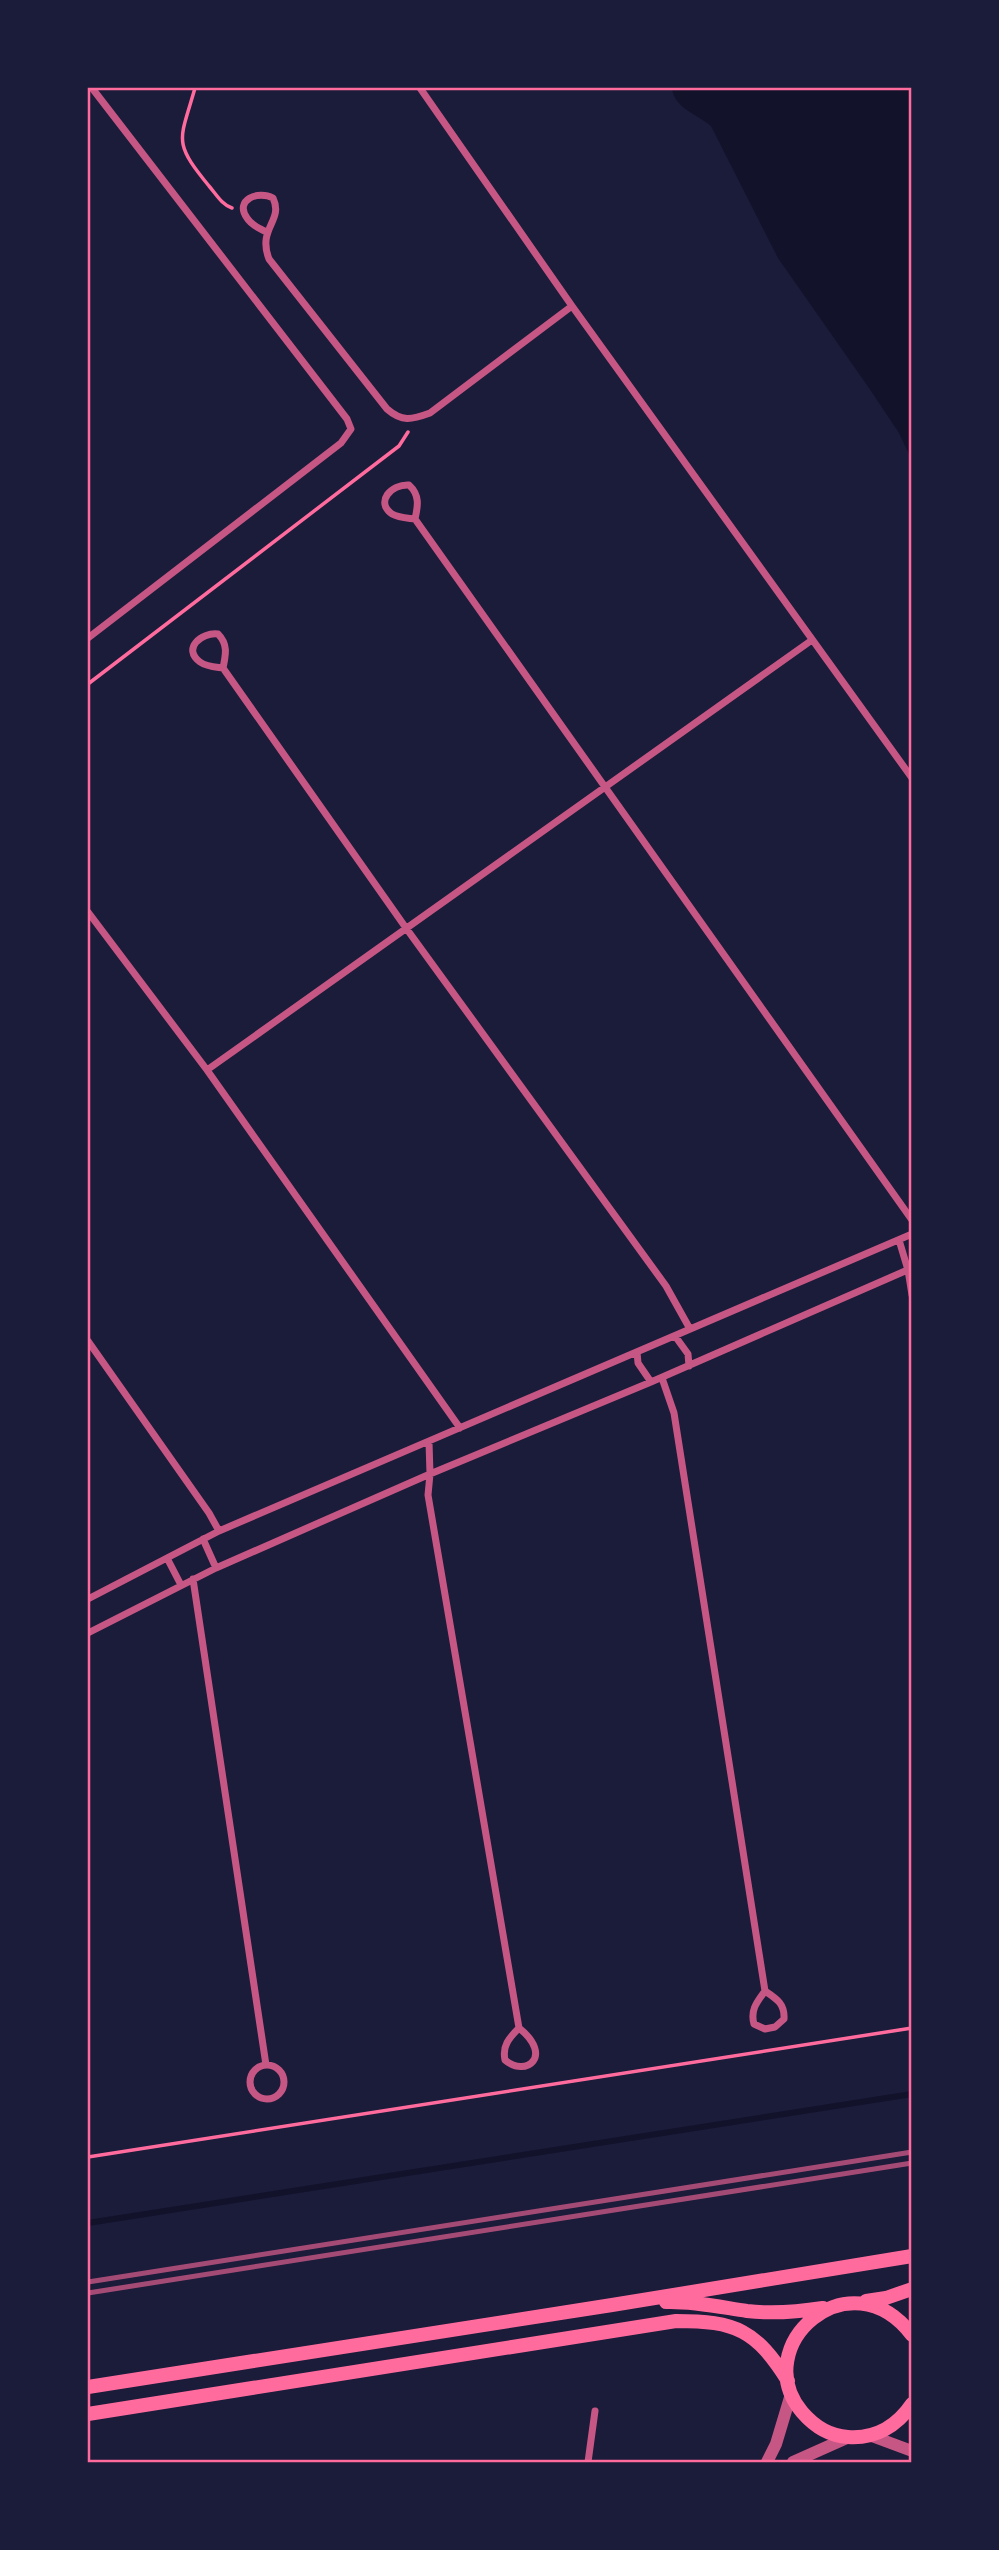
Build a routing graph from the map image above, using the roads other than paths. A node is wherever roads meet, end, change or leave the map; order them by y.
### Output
1 (92, 88) edge
2 (420, 88) edge
3 (266, 232) junction
4 (572, 306) junction
5 (415, 519) junction
6 (88, 638) edge
7 (812, 639) junction
8 (223, 668) junction
9 (912, 778) edge
10 (604, 787) junction
11 (88, 912) edge
12 (407, 928) junction
13 (207, 1070) junction
14 (912, 1220) edge
15 (912, 1234) edge
16 (899, 1240) junction
17 (910, 1269) edge
18 (912, 1295) edge
19 (690, 1329) junction
20 (676, 1336) junction
21 (88, 1342) edge
22 (637, 1352) junction
23 (689, 1366) junction
24 (662, 1378) junction
25 (651, 1382) junction
26 (460, 1428) junction
27 (429, 1442) junction
28 (430, 1474) junction
29 (219, 1531) junction
30 (203, 1539) junction
31 (167, 1558) junction
32 (216, 1568) junction
33 (193, 1579) junction
34 (181, 1585) junction
35 (88, 1599) edge
36 (88, 1633) edge
37 (765, 1991) junction
38 (519, 2028) junction
39 (266, 2064) junction
40 (912, 2256) edge
41 (912, 2289) edge
42 (846, 2304) junction
43 (612, 2305) junction
44 (912, 2335) edge
45 (88, 2387) edge
46 (790, 2387) junction
47 (912, 2404) edge
48 (595, 2411) dead end
49 (88, 2414) edge
50 (869, 2435) junction
51 (849, 2437) junction
52 (912, 2451) edge
53 (588, 2462) edge
54 (767, 2462) edge
55 (793, 2462) edge

1 - 6 street
2 - 4 street
3 - 3 street
3 - 4 street
4 - 7 street
5 - 5 street
5 - 10 street
7 - 9 street
7 - 10 street
8 - 8 street
8 - 12 street
10 - 12 street
10 - 14 street
11 - 13 street
12 - 13 street
12 - 19 street
13 - 26 street
15 - 16 street
16 - 17 street
16 - 19 street
17 - 18 street
17 - 23 street
19 - 20 street
20 - 22 street
20 - 23 street
21 - 29 street
22 - 25 street
22 - 26 street
23 - 24 street
24 - 25 street
24 - 37 street
25 - 28 street
26 - 27 street
27 - 28 street
27 - 29 street
28 - 32 street
28 - 38 street
29 - 30 street
30 - 31 street
30 - 32 street
31 - 34 street
31 - 35 street
32 - 33 street
33 - 34 street
33 - 39 street
34 - 36 street
37 - 37 street
38 - 38 street
39 - 39 street
40 - 43 main road
41 - 42 main road
42 - 43 main road
42 - 44 main road
42 - 46 main road
43 - 45 main road
46 - 49 main road
46 - 51 main road
46 - 54 street
47 - 50 main road
48 - 53 street
50 - 51 main road
50 - 52 street
51 - 55 street

